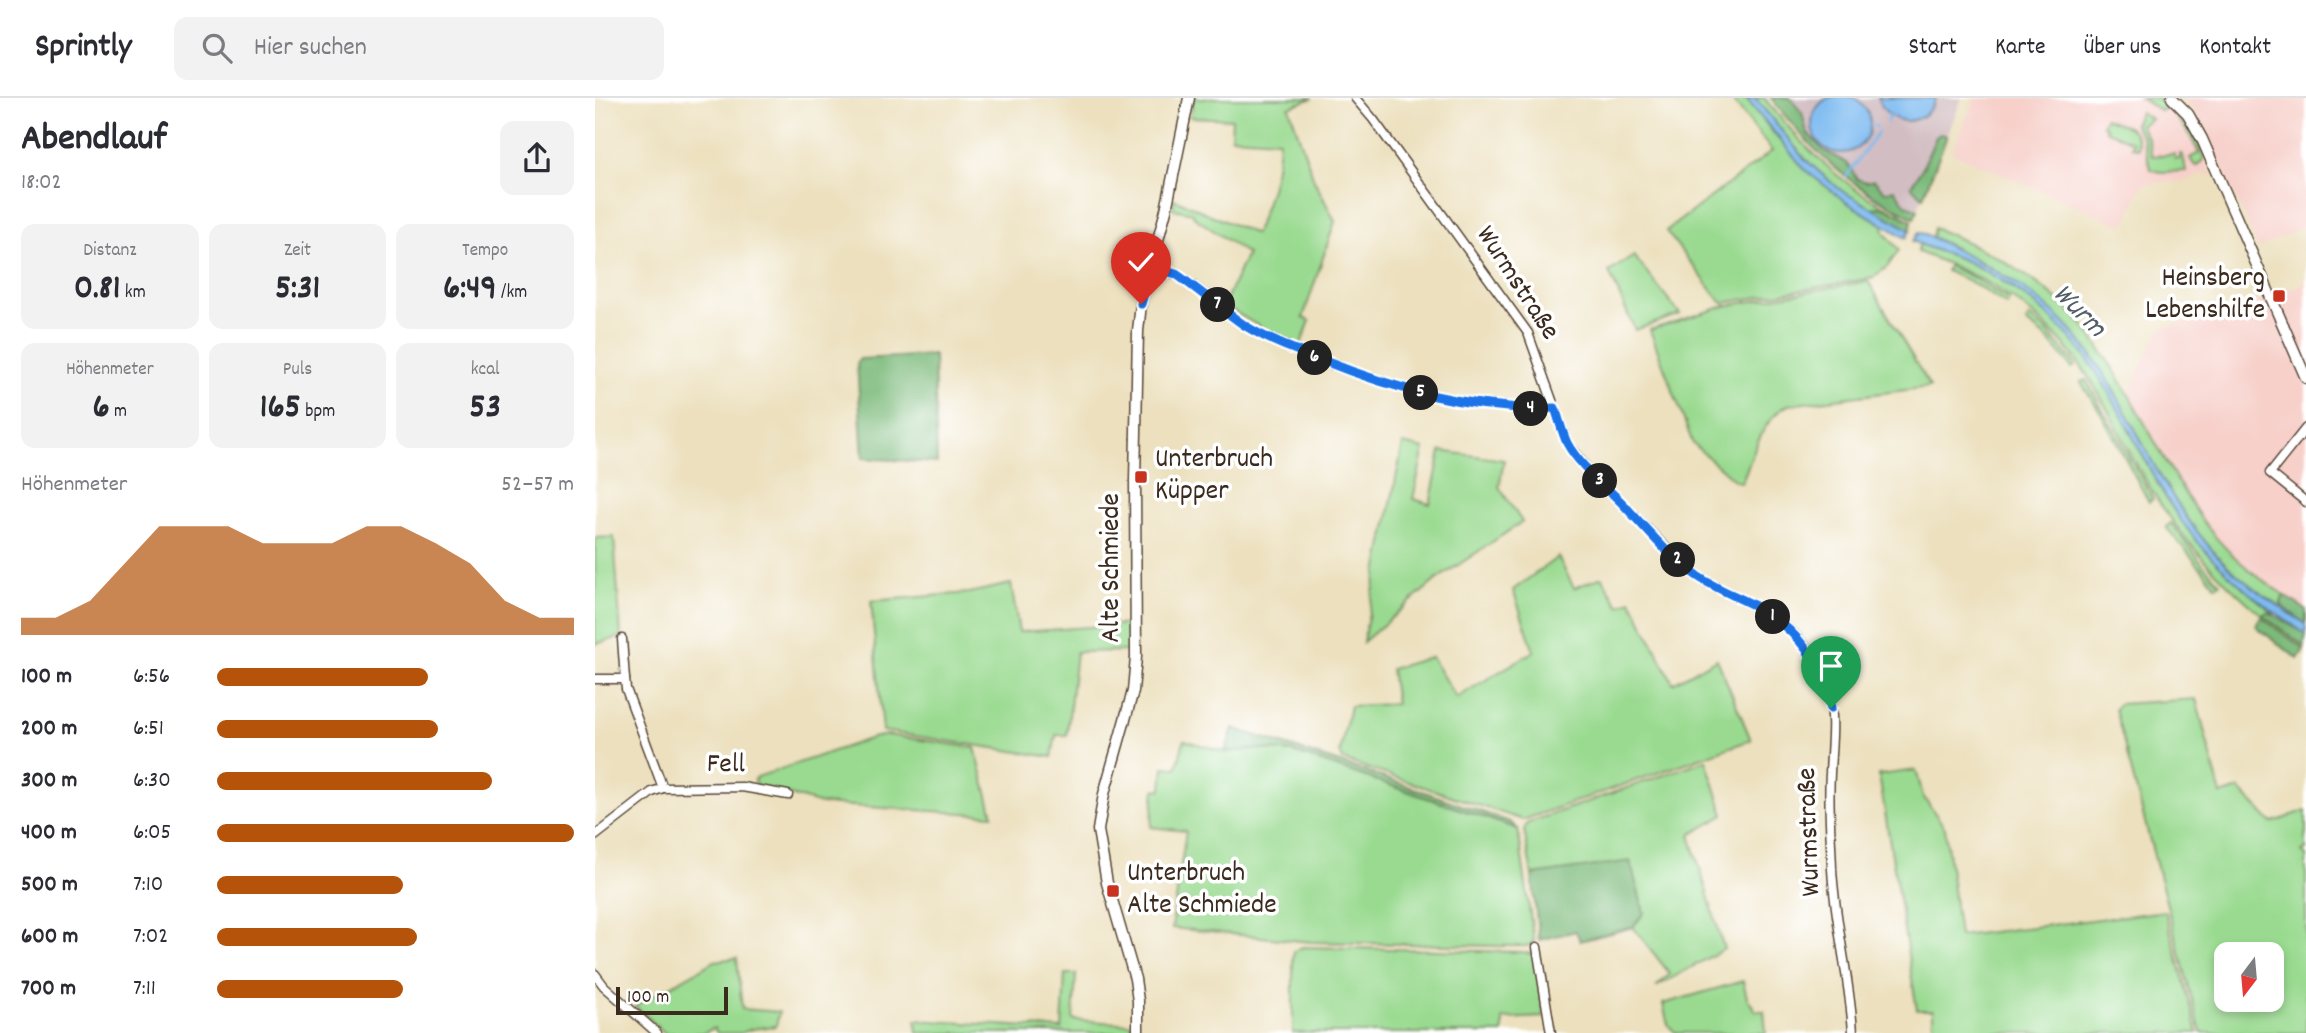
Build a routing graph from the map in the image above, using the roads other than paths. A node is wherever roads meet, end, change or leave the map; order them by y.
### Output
1 (1189, 98) edge
2 (1355, 98) edge
3 (2172, 98) edge
4 (1151, 267) junction
5 (2306, 378) edge
6 (1555, 408) junction
7 (2306, 428) edge
8 (2306, 502) edge
9 (622, 639) dead end
10 (595, 679) edge
11 (625, 679) junction
12 (663, 788) junction
13 (787, 795) dead end
14 (595, 836) edge
15 (1537, 947) dead end
16 (595, 974) edge
17 (657, 1033) edge
18 (1137, 1033) edge
19 (1551, 1033) edge
20 (1853, 1033) edge

1 - 4 street, Alte Schmiede
2 - 6 street, Wurmstraße
3 - 5 street
4 - 6 street
4 - 18 street, Alte Schmiede
6 - 20 street, Wurmstraße
7 - 8 street
9 - 11 street
10 - 11 street
11 - 12 street
12 - 13 street, Fell
12 - 14 street
15 - 19 street
16 - 17 street

